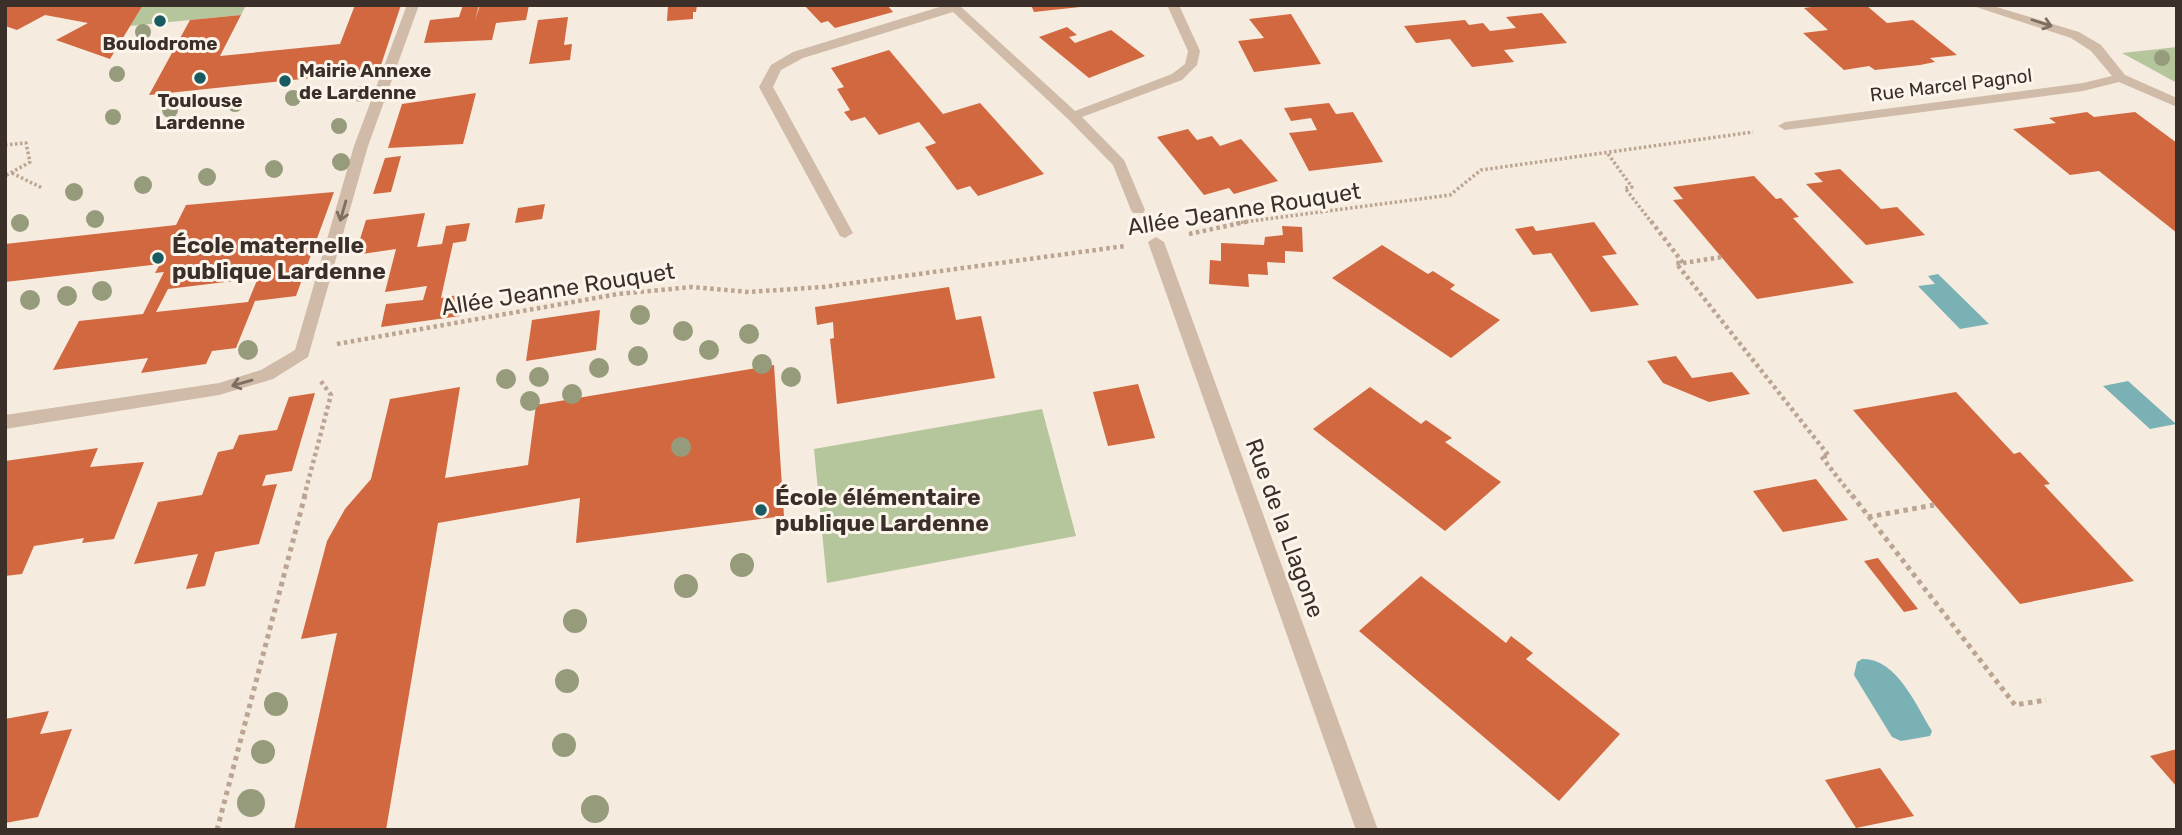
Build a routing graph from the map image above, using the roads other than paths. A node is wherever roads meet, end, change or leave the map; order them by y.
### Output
1 (413, 5) edge
2 (1173, 5) edge
3 (1976, 5) edge
4 (954, 6) edge
5 (2120, 78) junction
6 (2177, 103) edge
7 (1073, 116) junction
8 (1786, 126) road end
9 (1138, 210) dead end
10 (845, 233) dead end
11 (1156, 242) road end
12 (5, 422) edge
13 (1367, 830) edge

1 -> 12 street
2 - 7 street
3 -> 5 street
4 - 7 street
4 - 10 street
5 - 6 street
5 - 8 street, Rue Marcel Pagnol
7 - 9 street
11 - 13 street, Rue de la Llagone

